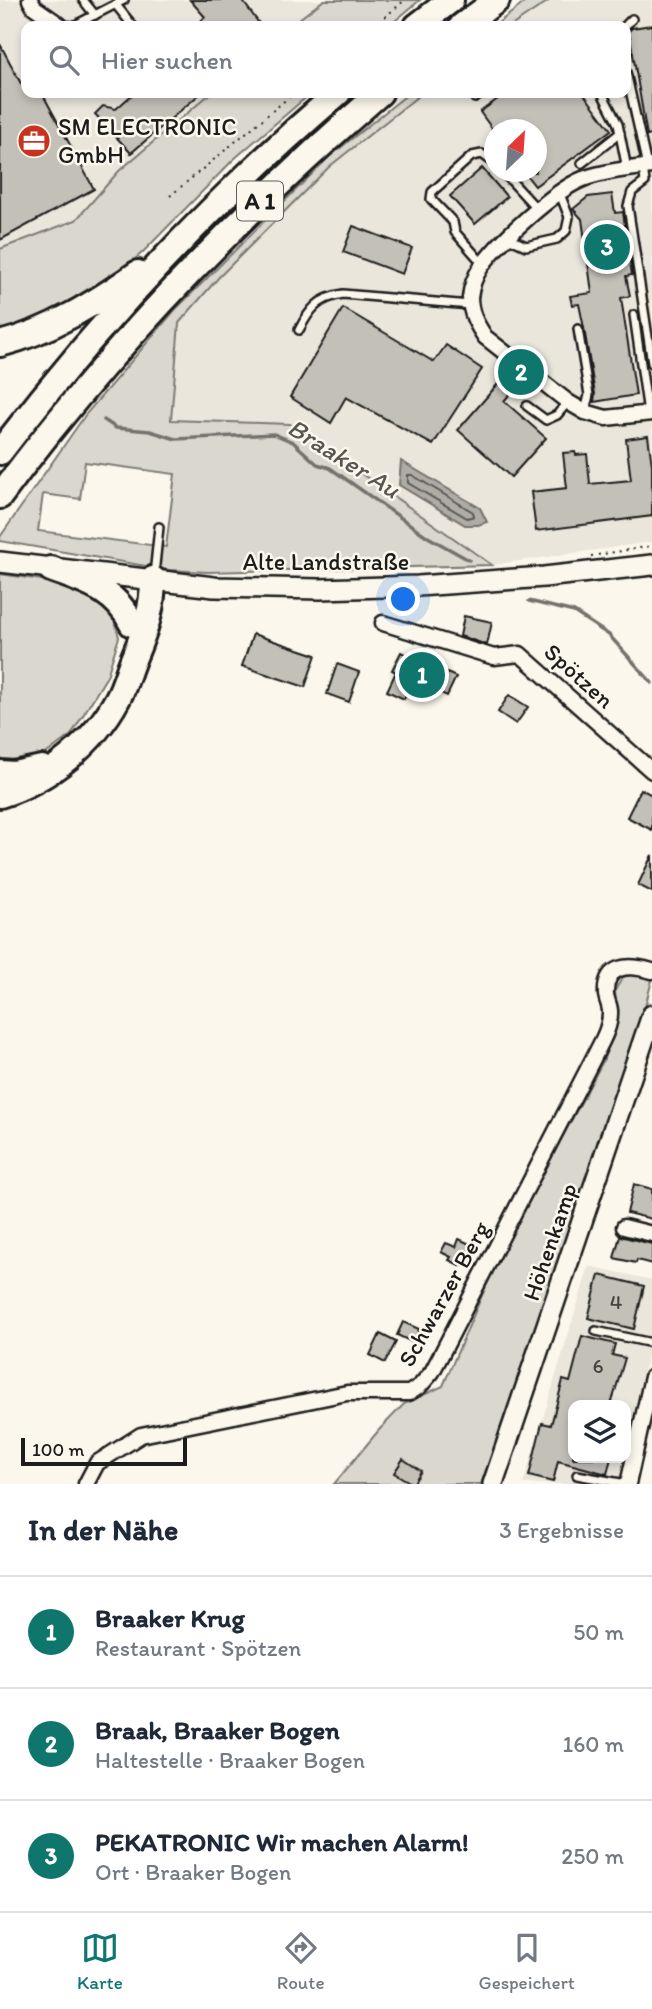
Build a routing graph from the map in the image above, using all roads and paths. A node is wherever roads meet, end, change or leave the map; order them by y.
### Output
1 (30, 0) edge
2 (83, 0) edge
3 (124, 0) edge
4 (405, 0) edge
5 (452, 0) edge
6 (497, 0) edge
7 (116, 5) junction
8 (95, 15) junction
9 (54, 21) edge
10 (84, 21) edge
11 (129, 21) edge
12 (380, 21) edge
13 (424, 21) edge
14 (469, 21) edge
15 (631, 94) edge
16 (288, 98) edge
17 (332, 98) edge
18 (374, 98) edge
19 (605, 98) edge
20 (620, 134) junction
21 (652, 146) edge
22 (643, 148) junction
23 (484, 155) edge
24 (582, 163) dead end
25 (647, 167) edge
26 (628, 170) junction
27 (512, 182) edge
28 (560, 194) junction
29 (170, 196) dead end
30 (538, 211) junction
31 (508, 238) junction
32 (176, 246) junction
33 (483, 264) junction
34 (471, 305) junction
35 (634, 315) dead end
36 (579, 329) dead end
37 (299, 330) dead end
38 (0, 344) edge
39 (652, 363) edge
40 (568, 402) junction
41 (527, 406) dead end
42 (585, 412) junction
43 (650, 413) edge
44 (0, 452) edge
45 (0, 496) edge
46 (159, 527) dead end
47 (652, 546) edge
48 (592, 555) dead end
49 (0, 562) edge
50 (652, 565) edge
51 (51, 569) junction
52 (153, 579) junction
53 (383, 623) dead end
54 (132, 624) junction
55 (133, 660) junction
56 (66, 759) junction
57 (652, 771) edge
58 (0, 773) edge
59 (0, 795) edge
60 (652, 971) edge
61 (652, 1015) edge
62 (624, 1227) dead end
63 (652, 1234) edge
64 (596, 1331) dead end
65 (652, 1343) edge
66 (652, 1377) edge
67 (577, 1475) dead end
68 (86, 1484) edge
69 (493, 1484) edge
70 (627, 1484) edge

1 - 9 street
2 - 8 lane
3 - 7 lane
4 - 12 path
5 - 13 highway
6 - 14 highway
7 - 8 lane
7 - 11 lane
8 - 10 lane
15 - 22 lane
16 - 29 path
17 - 32 highway, A 1
18 - 45 highway, A 1
19 - 20 lane
20 - 24 lane
20 - 26 lane
21 - 22 lane
22 - 25 lane
23 - 33 lane
25 - 26 street
25 - 39 lane
26 - 28 street
27 - 30 lane
28 - 30 street
28 - 31 lane
30 - 31 street
31 - 33 street
32 - 38 highway
32 - 44 highway, A 1
33 - 34 street
34 - 37 lane
34 - 40 street
35 - 43 lane
36 - 42 lane
40 - 41 lane
40 - 42 street
42 - 43 street
46 - 52 lane
47 - 48 path
49 - 51 main road, Alte Landstraße
50 - 52 main road, Alte Landstraße
51 - 52 main road, Alte Landstraße
51 - 54 highway
52 - 54 highway
52 - 55 highway
53 - 57 street, Spötzen
54 - 55 highway
55 - 56 highway
56 - 58 highway
56 - 59 highway
60 - 68 street, Schwarzer Berg
61 - 69 main road, Höhenkamp
62 - 63 street
64 - 65 lane
66 - 70 street
67 - 70 lane

